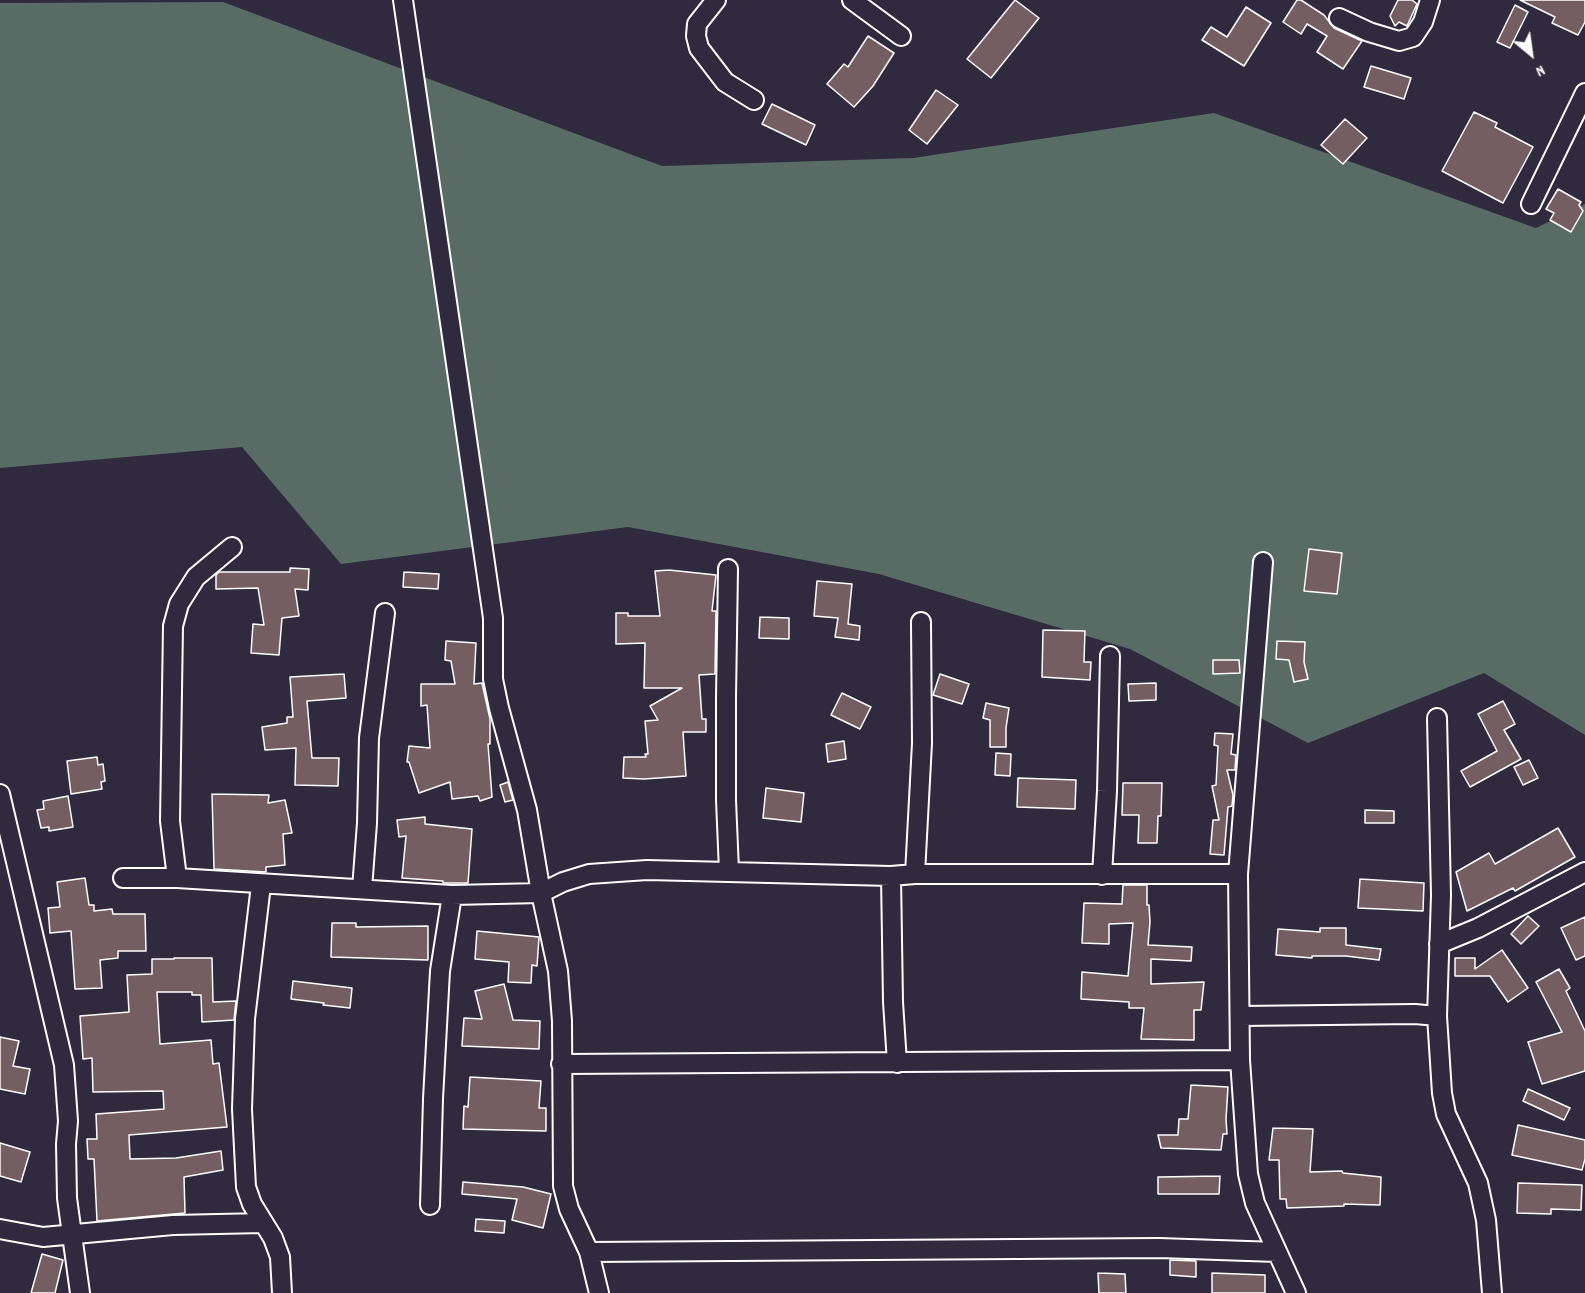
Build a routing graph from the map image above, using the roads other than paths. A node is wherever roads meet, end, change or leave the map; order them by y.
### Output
1 (403, 0) edge
2 (716, 0) edge
3 (852, 0) edge
4 (1430, 0) edge
5 (1339, 18) dead end
6 (901, 36) dead end
7 (1585, 93) edge
8 (754, 100) dead end
9 (1531, 204) dead end
10 (232, 547) dead end
11 (1263, 562) dead end
12 (728, 569) dead end
13 (385, 612) dead end
14 (921, 622) dead end
15 (1110, 656) dead end
16 (1437, 718) dead end
17 (0, 794) edge
18 (729, 871) junction
19 (1585, 872) edge
20 (915, 874) junction
21 (1238, 874) junction
22 (1102, 875) junction
23 (891, 876) junction
24 (123, 878) dead end
25 (177, 878) junction
26 (261, 885) junction
27 (362, 889) junction
28 (541, 893) junction
29 (452, 895) junction
30 (1439, 944) junction
31 (1240, 1016) junction
32 (1437, 1016) junction
33 (1240, 1060) junction
34 (897, 1063) junction
35 (561, 1065) junction
36 (430, 1205) dead end
37 (263, 1223) junction
38 (0, 1229) edge
39 (73, 1234) junction
40 (589, 1252) junction
41 (1277, 1252) junction
42 (80, 1293) edge
43 (282, 1293) edge
44 (598, 1293) edge
45 (1296, 1293) edge
46 (1492, 1293) edge

1 - 28 street
2 - 8 street
3 - 6 street
4 - 5 street
7 - 9 street
10 - 25 street
11 - 21 street
12 - 18 street
13 - 27 street
14 - 20 street
15 - 22 street
16 - 30 street
17 - 39 street
18 - 23 street
18 - 28 street
19 - 30 street
20 - 22 street
20 - 23 street
21 - 22 street
21 - 31 street
23 - 34 street
24 - 25 street
25 - 26 street
26 - 27 street
26 - 37 street
27 - 29 street
28 - 29 street
28 - 35 street
29 - 36 street
30 - 32 street
31 - 32 street
31 - 33 street
32 - 46 street
33 - 34 street
33 - 41 street
34 - 35 street
35 - 40 street
37 - 39 street
37 - 43 street
38 - 39 street
39 - 42 street
40 - 41 street
40 - 44 street
41 - 45 street

